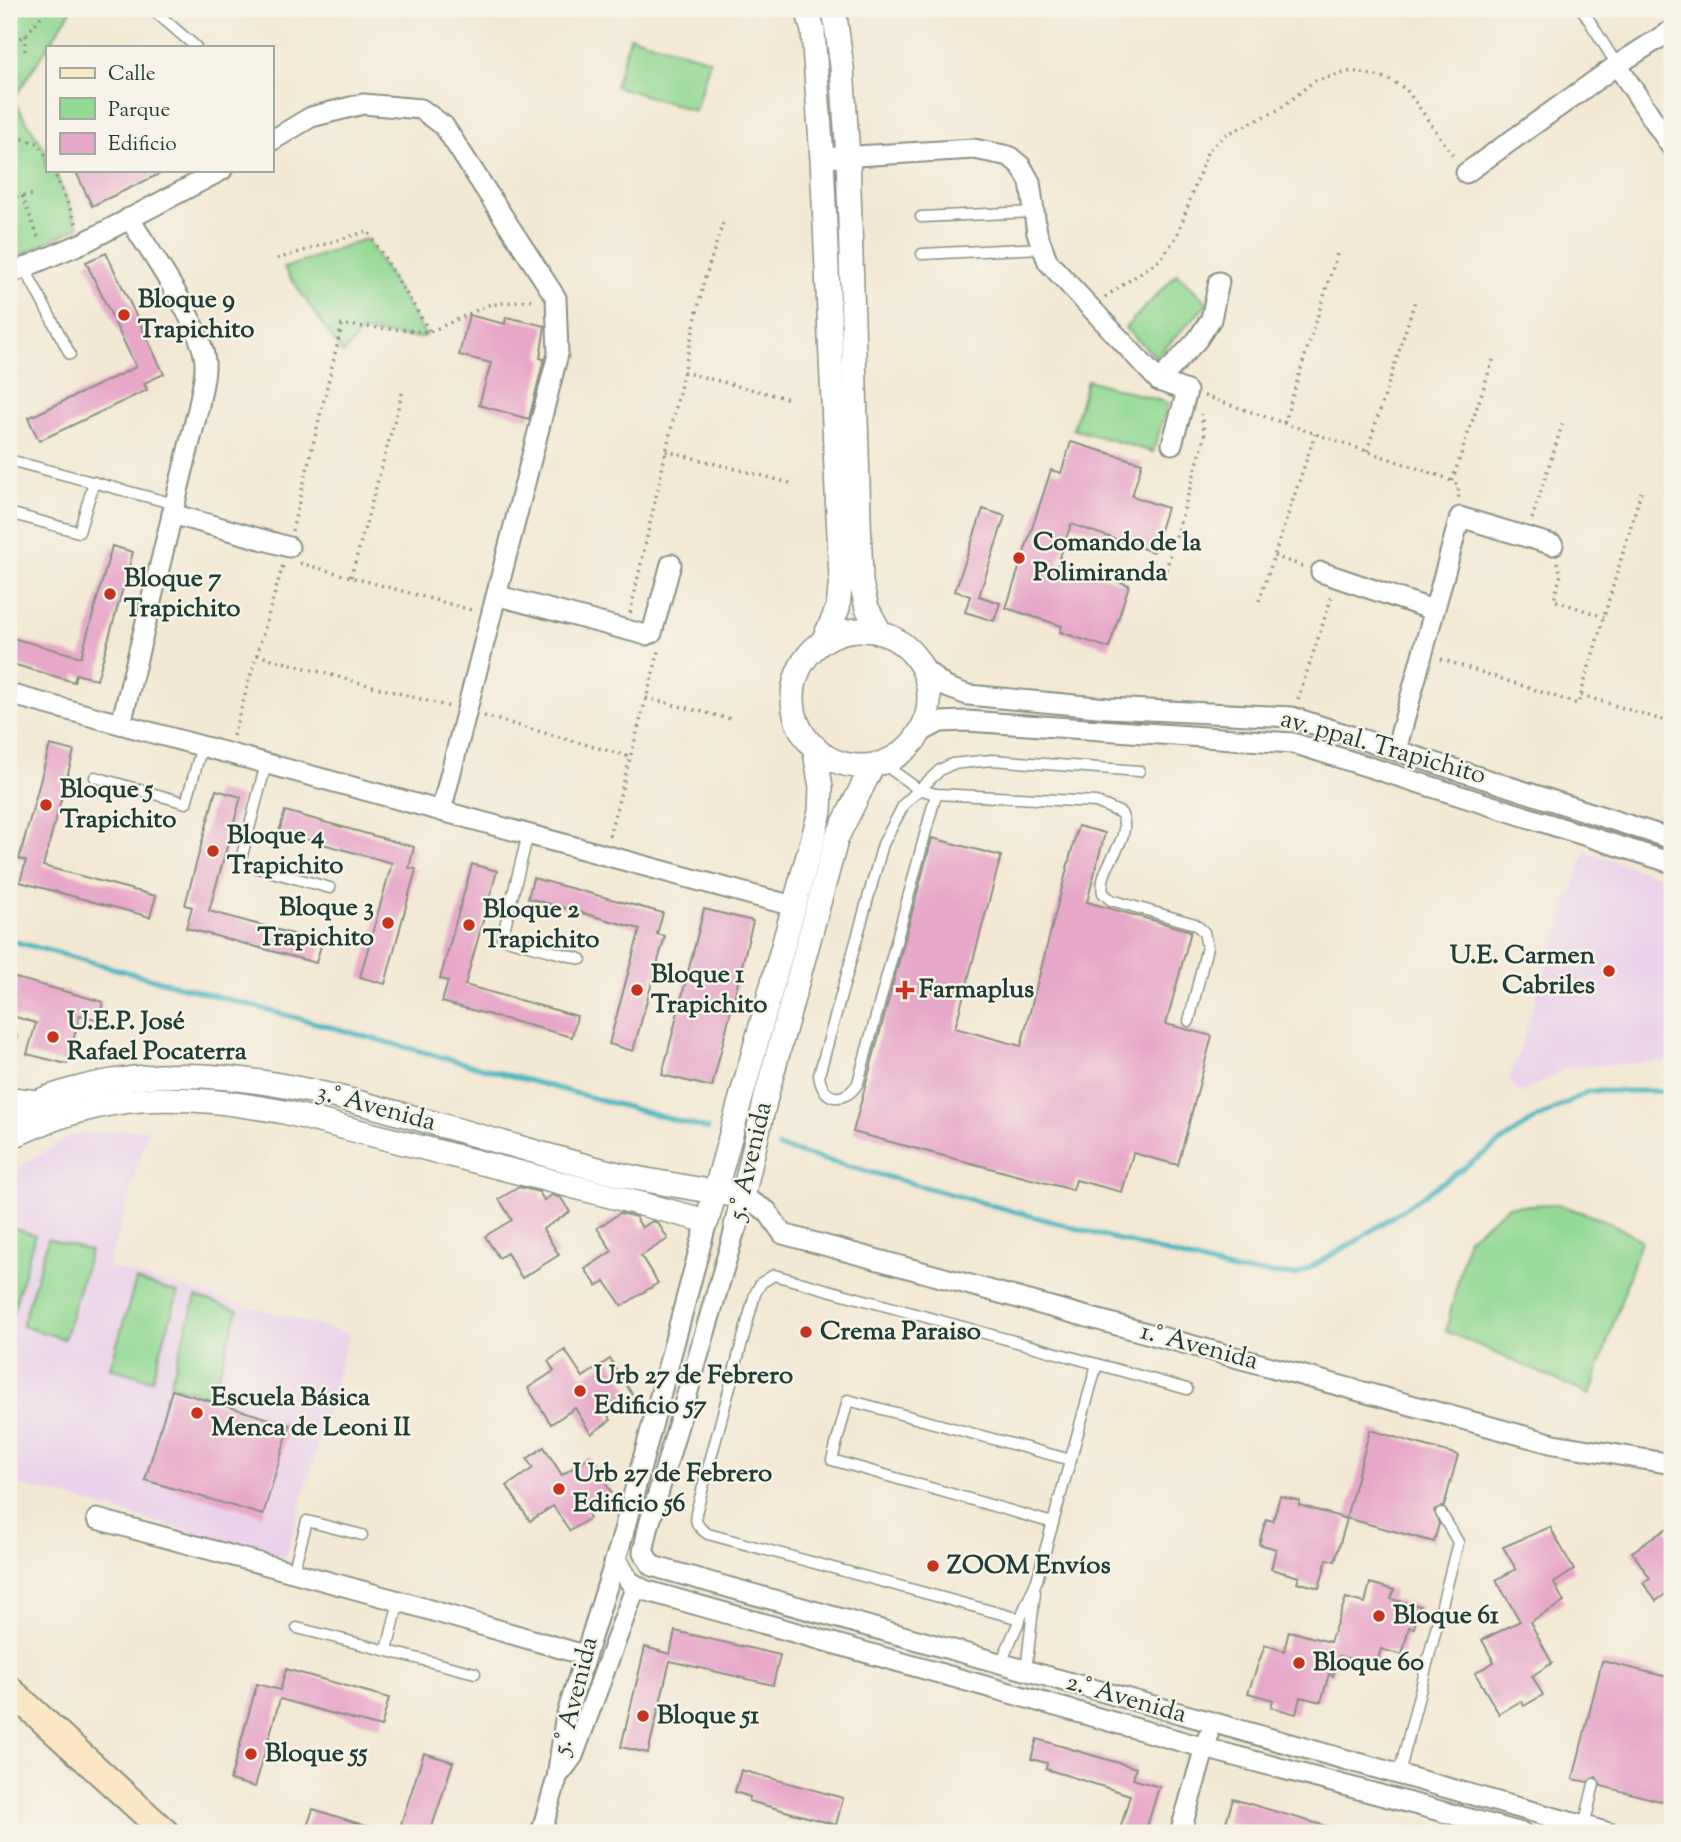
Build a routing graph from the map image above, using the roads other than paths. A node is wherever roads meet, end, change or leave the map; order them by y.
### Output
1 (152, 9) edge
2 (807, 9) edge
3 (834, 9) edge
4 (1582, 9) edge
5 (1672, 30) edge
6 (195, 46) edge
7 (1617, 65) junction
8 (273, 140) edge
9 (1672, 148) edge
10 (848, 157) junction
11 (822, 158) junction
12 (218, 172) edge
13 (1466, 173) road end
14 (1034, 212) junction
15 (921, 217) dead end
16 (129, 218) junction
17 (1041, 248) junction
18 (922, 254) dead end
19 (16, 271) edge
20 (1219, 282) dead end
21 (70, 354) dead end
22 (1159, 381) junction
23 (1172, 444) dead end
24 (9, 460) edge
25 (94, 482) junction
26 (173, 509) junction
27 (9, 513) edge
28 (1553, 545) road end
29 (287, 552) road end
30 (671, 564) dead end
31 (1329, 575) road end
32 (499, 596) junction
33 (1433, 610) junction
34 (880, 632) junction
35 (823, 641) junction
36 (924, 670) junction
37 (9, 694) edge
38 (121, 724) junction
39 (920, 732) junction
40 (1375, 744) junction
41 (202, 746) junction
42 (814, 746) junction
43 (1396, 750) junction
44 (266, 764) junction
45 (877, 764) junction
46 (1369, 765) junction
47 (1139, 771) dead end
48 (95, 777) dead end
49 (918, 789) junction
50 (936, 794) junction
51 (441, 811) junction
52 (528, 834) junction
53 (1672, 839) edge
54 (1672, 863) edge
55 (330, 888) dead end
56 (793, 906) junction
57 (581, 959) dead end
58 (1189, 1021) dead end
59 (9, 1092) edge
60 (45, 1096) junction
61 (9, 1114) edge
62 (9, 1138) edge
63 (715, 1191) junction
64 (743, 1197) junction
65 (707, 1221) junction
66 (736, 1226) joint
67 (1097, 1364) junction
68 (1186, 1389) dead end
69 (1070, 1460) junction
70 (1672, 1464) edge
71 (1441, 1513) dead end
72 (97, 1519) dead end
73 (1053, 1523) junction
74 (362, 1535) dead end
75 (616, 1559) junction
76 (646, 1560) joint
77 (293, 1572) junction
78 (1037, 1580) junction
79 (636, 1586) junction
80 (399, 1601) junction
81 (1020, 1619) junction
82 (297, 1628) dead end
83 (387, 1650) junction
84 (584, 1655) junction
85 (1000, 1665) junction
86 (1026, 1671) junction
87 (475, 1673) dead end
88 (9, 1689) edge
89 (1213, 1723) junction
90 (1205, 1748) junction
91 (1399, 1774) junction
92 (557, 1778) junction
93 (1594, 1784) dead end
94 (1584, 1826) junction
95 (166, 1833) edge
96 (541, 1833) edge
97 (1180, 1833) edge
98 (1522, 1833) edge
99 (1609, 1833) edge

1 - 6 lane
2 - 11 street
3 - 10 street
4 - 7 lane
5 - 7 street
7 - 9 street
7 - 13 street
8 - 32 street
10 - 11 street
10 - 14 street
10 - 34 street
11 - 35 street
12 - 16 street
14 - 15 lane
14 - 17 street
16 - 19 street
16 - 26 street
17 - 18 lane
17 - 22 street
19 - 21 lane
20 - 22 street
22 - 23 street
24 - 25 lane
25 - 26 lane
25 - 27 lane
26 - 29 street
26 - 38 street
28 - 33 street
30 - 32 street
31 - 33 street
32 - 51 street
33 - 43 street
34 - 35 street
34 - 36 street
35 - 42 street
36 - 39 street
36 - 40 street, av. ppal. Trapichito
37 - 38 street
38 - 41 street
39 - 45 street
39 - 46 street, av. ppal. Trapichito
40 - 43 street, av. ppal. Trapichito
40 - 46 street
41 - 44 street
41 - 48 lane
42 - 45 street
42 - 56 street, 5.° Avenida
43 - 53 street, av. ppal. Trapichito
44 - 51 street
44 - 55 lane
45 - 49 lane
45 - 64 street, 5.° Avenida
46 - 54 street, av. ppal. Trapichito
47 - 49 lane
49 - 50 lane
49 - 50 lane
50 - 58 lane
51 - 52 street
52 - 56 street
52 - 57 lane
56 - 63 street, 5.° Avenida
59 - 60 lane
60 - 61 street, 3.° Avenida
60 - 63 street, 3.° Avenida
62 - 65 street, 3.° Avenida
63 - 64 street, 3.° Avenida
63 - 65 street, 5.° Avenida
64 - 66 street, 5.° Avenida
64 - 70 street, 1.° Avenida
65 - 75 street, 5.° Avenida
66 - 76 street, 5.° Avenida
67 - 68 lane
67 - 69 lane
67 - 81 lane
69 - 73 lane
69 - 73 lane
71 - 91 lane
72 - 77 street
73 - 78 lane
74 - 77 lane
75 - 79 street
75 - 84 street, 5.° Avenida
76 - 85 street, 2.° Avenida
77 - 80 street
78 - 81 lane
78 - 86 lane
79 - 90 street
79 - 92 street
80 - 83 lane
80 - 84 street
81 - 85 lane
82 - 83 lane
83 - 87 lane
84 - 92 street, 5.° Avenida
85 - 86 street, 2.° Avenida
86 - 89 street, 2.° Avenida
88 - 95 main road
89 - 90 street
89 - 91 street, 2.° Avenida
90 - 97 street
90 - 98 street
91 - 94 street, 2.° Avenida
92 - 96 street, 5.° Avenida
93 - 94 lane
94 - 99 street, 2.° Avenida

